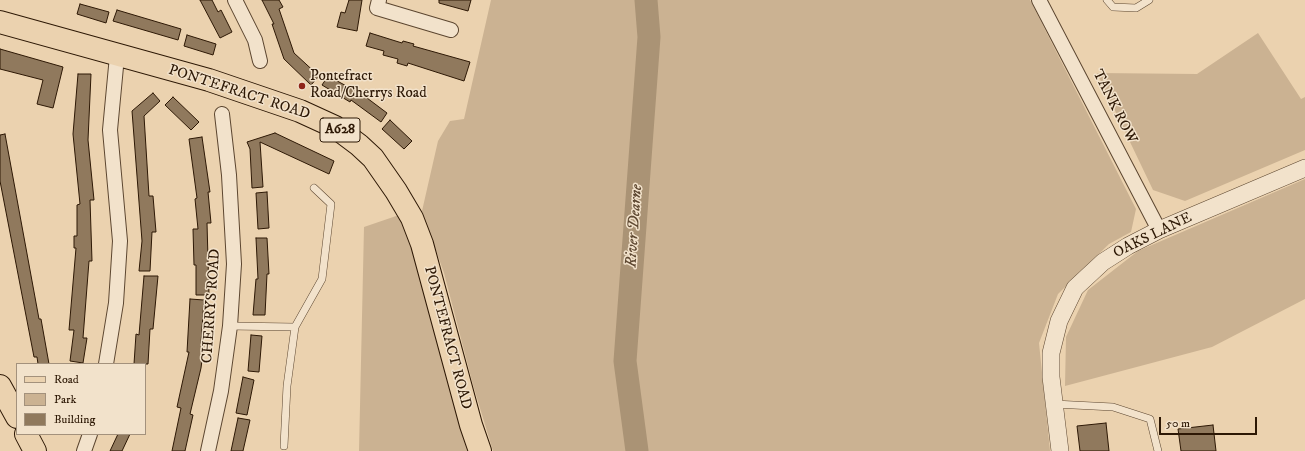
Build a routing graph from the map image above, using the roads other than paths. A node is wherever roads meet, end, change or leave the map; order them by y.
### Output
1 (235, 0) edge
2 (1039, 0) edge
3 (1107, 0) edge
4 (1150, 0) edge
5 (377, 9) edge
6 (0, 22) edge
7 (451, 30) dead end
8 (117, 56) junction
9 (260, 61) dead end
10 (222, 114) dead end
11 (1305, 168) edge
12 (314, 188) dead end
13 (1159, 230) junction
14 (230, 326) junction
15 (295, 327) junction
16 (106, 363) edge
17 (0, 386) edge
18 (1054, 404) junction
19 (0, 411) edge
20 (16, 416) edge
21 (16, 425) edge
22 (90, 435) edge
23 (284, 446) dead end
24 (84, 451) edge
25 (208, 451) edge
26 (480, 451) edge
27 (1060, 451) edge
28 (1158, 451) edge

1 - 9 street
2 - 13 street, TANK ROW
3 - 4 lane
5 - 7 street
6 - 8 main road, PONTEFRACT ROAD / A628
8 - 16 street
8 - 26 main road, PONTEFRACT ROAD / A628
10 - 14 street, CHERRYS ROAD
11 - 13 street, OAKS LANE
12 - 15 lane
13 - 18 street, OAKS LANE
14 - 15 lane
14 - 25 street, CHERRYS ROAD
15 - 23 lane
17 - 20 main road
18 - 27 street, OAKS LANE
18 - 28 lane
19 - 21 street
22 - 24 street

